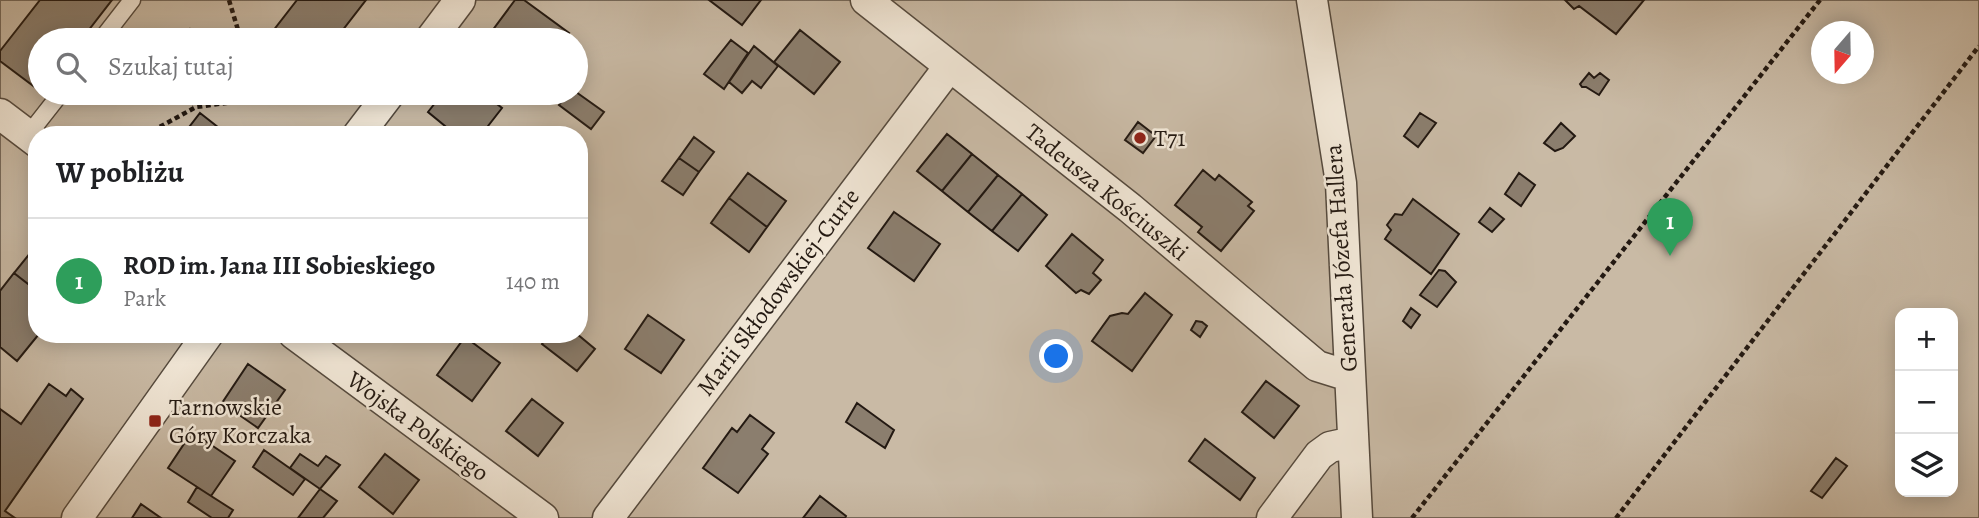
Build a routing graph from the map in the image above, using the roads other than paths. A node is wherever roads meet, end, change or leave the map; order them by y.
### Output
1 (132, 0) edge
2 (460, 0) edge
3 (866, 0) edge
4 (1312, 0) edge
5 (110, 28) edge
6 (439, 28) edge
7 (949, 67) junction
8 (54, 105) edge
9 (381, 105) edge
10 (0, 114) edge
11 (41, 126) edge
12 (365, 126) edge
13 (28, 135) edge
14 (202, 343) edge
15 (306, 343) edge
16 (1349, 376) junction
17 (1353, 442) junction
18 (77, 518) edge
19 (543, 518) edge
20 (608, 518) edge
21 (1272, 518) edge
22 (1357, 518) edge

1 - 5 lane
2 - 6 street
3 - 7 street, Tadeusza Kościuszki
4 - 16 street, Generała Józefa Hallera
7 - 16 street, Tadeusza Kościuszki
7 - 20 street, Marii Skłodowskiej-Curie
8 - 11 lane
9 - 12 street
10 - 13 street
14 - 18 street
15 - 19 street, Wojska Polskiego
16 - 17 street, Generała Józefa Hallera
17 - 21 street
17 - 22 street, Generała Józefa Hallera

